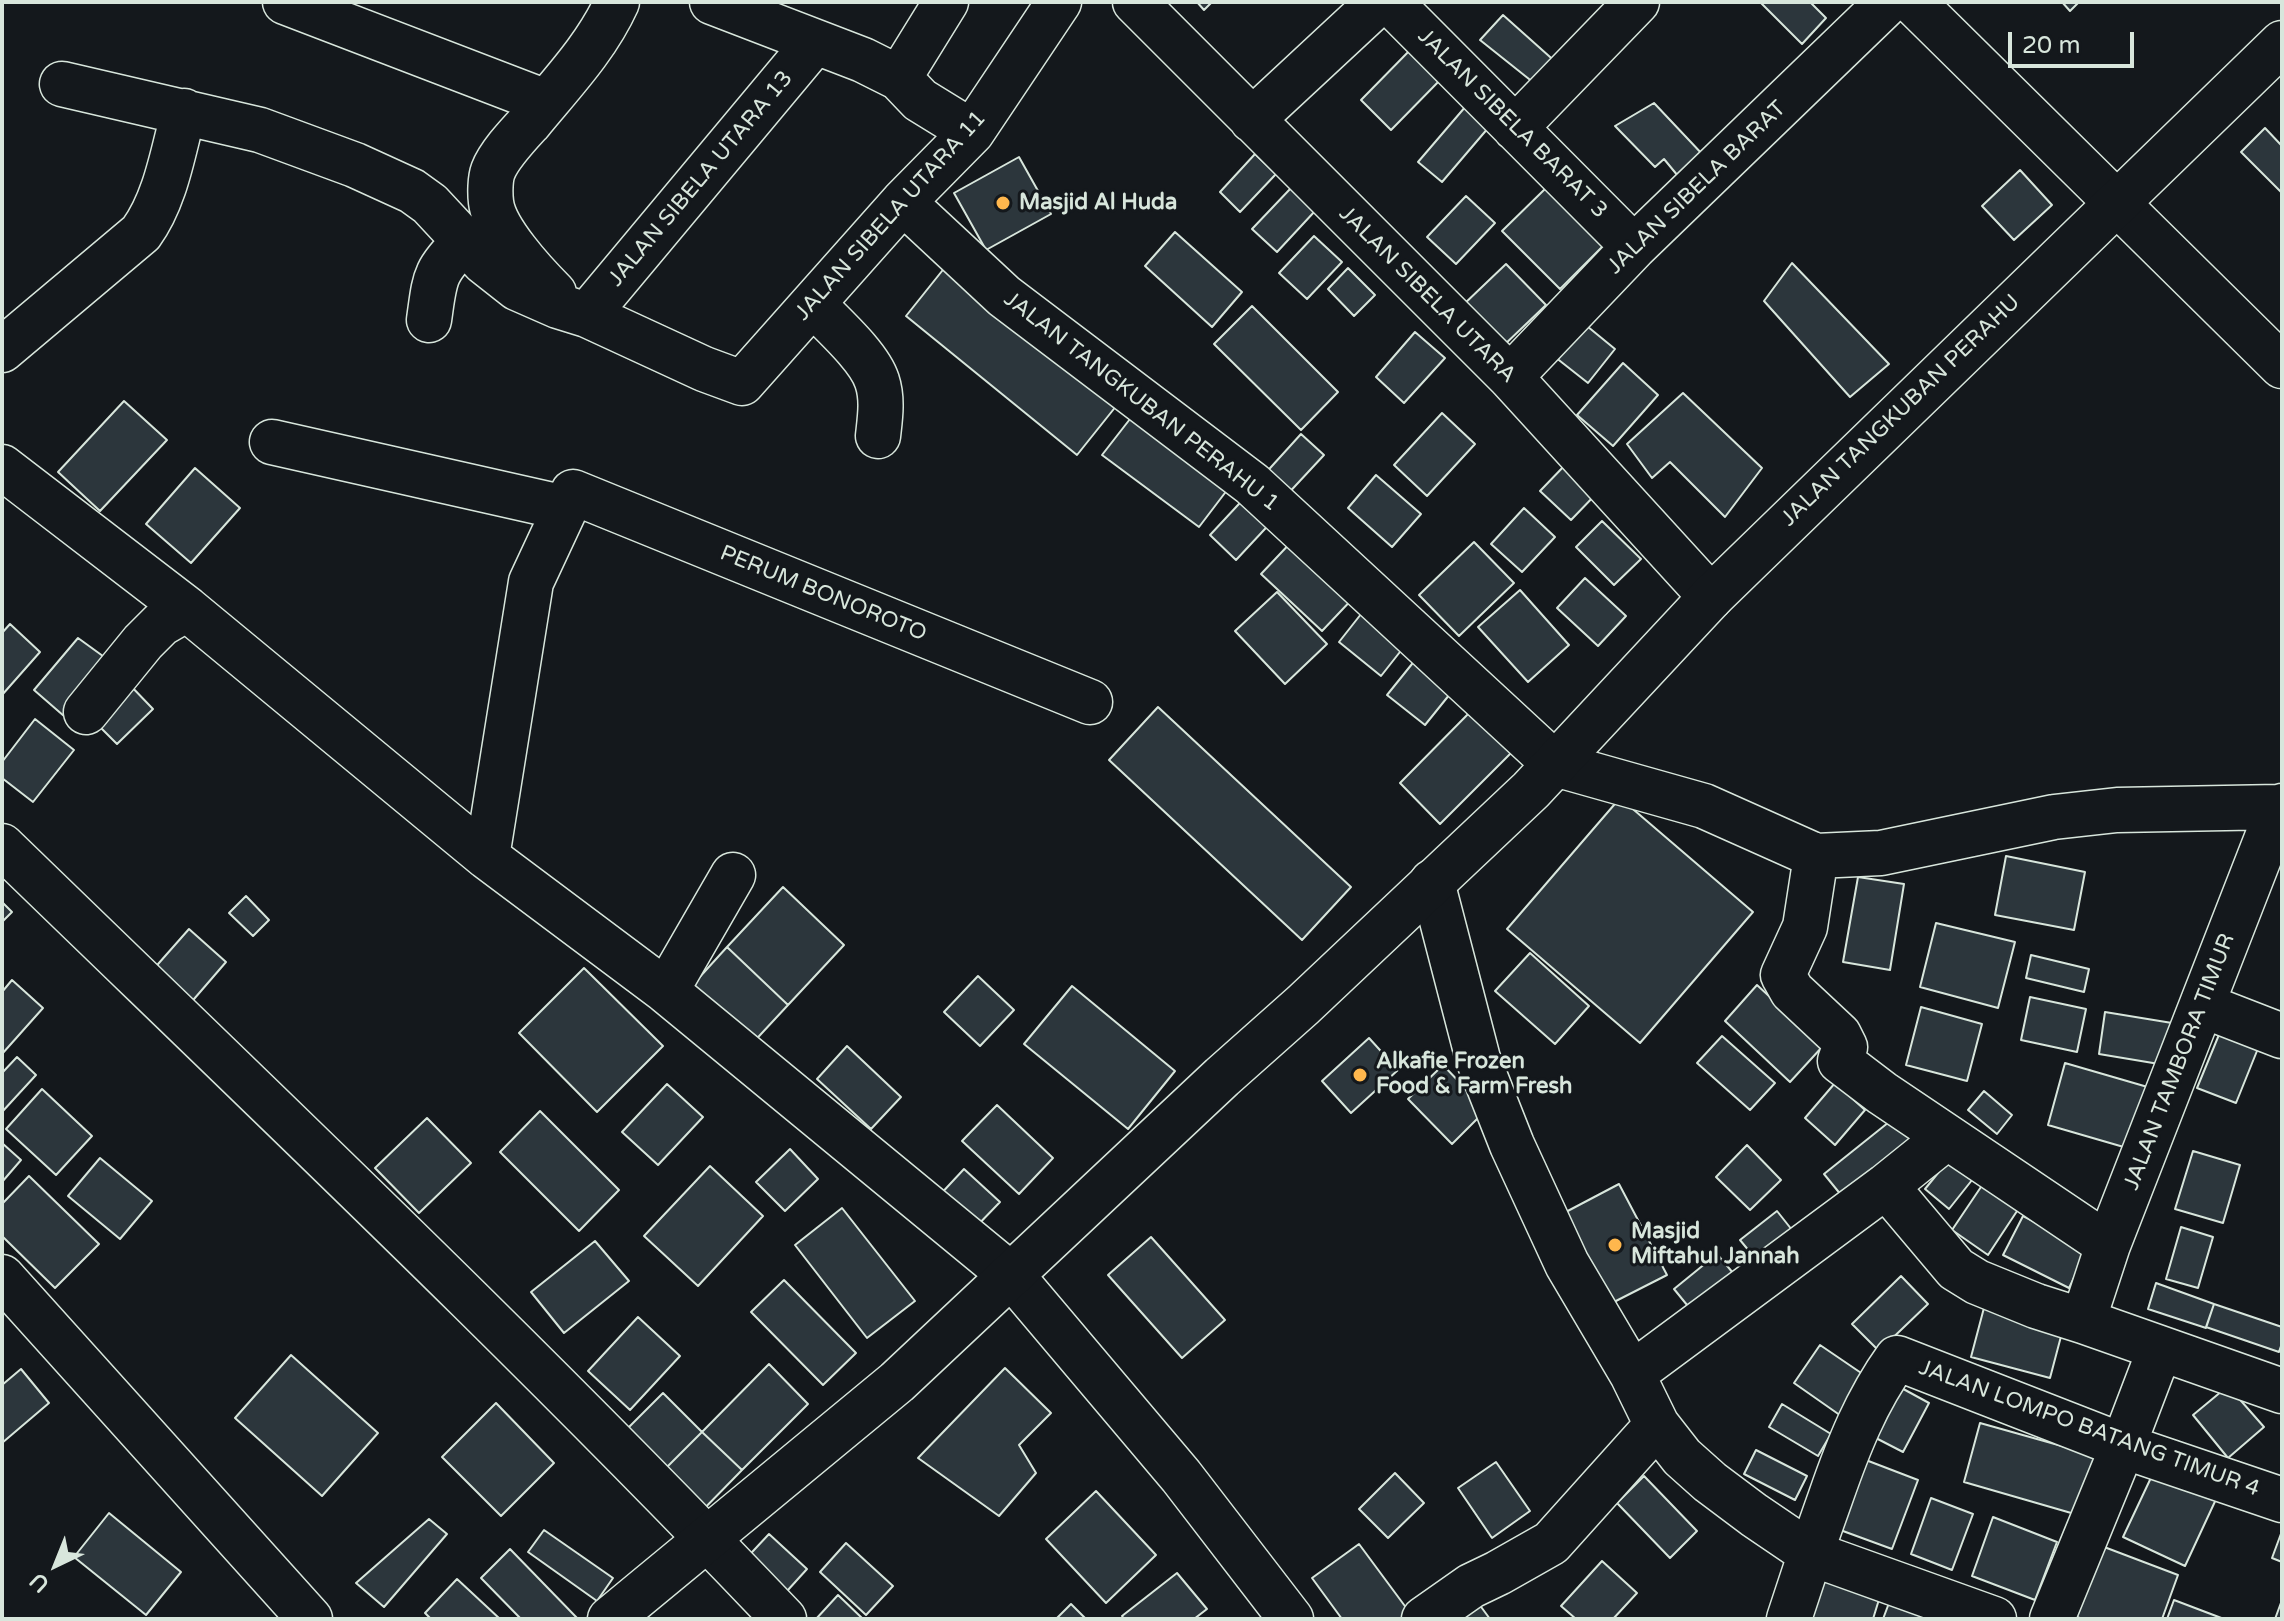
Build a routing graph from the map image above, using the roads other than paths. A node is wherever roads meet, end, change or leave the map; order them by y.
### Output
1 (285, 2) edge
2 (617, 2) edge
3 (712, 2) edge
4 (946, 2) edge
5 (1059, 2) edge
6 (1135, 2) edge
7 (1379, 2) edge
8 (1390, 2) edge
9 (1637, 2) edge
10 (1888, 2) edge
11 (1913, 2) edge
12 (815, 42) junction
13 (2282, 43) edge
14 (899, 78) junction
15 (62, 84) dead end
16 (546, 102) junction
17 (184, 111) junction
18 (1252, 120) junction
19 (1515, 128) junction
20 (972, 132) junction
21 (2117, 201) junction
22 (903, 202) junction
23 (465, 241) junction
24 (1634, 247) junction
25 (813, 304) junction
26 (579, 313) junction
27 (429, 320) dead end
28 (2, 350) edge
29 (2282, 366) edge
30 (1510, 377) junction
31 (878, 436) dead end
32 (272, 442) dead end
33 (2, 467) edge
34 (565, 508) junction
35 (1711, 597) junction
36 (187, 609) junction
37 (1090, 702) dead end
38 (86, 712) dead end
39 (1543, 777) junction
40 (2281, 807) edge
41 (2, 846) edge
42 (1816, 856) junction
43 (487, 857) junction
44 (733, 875) dead end
45 (1438, 877) junction
46 (666, 991) junction
47 (2202, 1005) junction
48 (2282, 1036) edge
49 (1937, 1145) dead end
50 (1886, 1186) junction
51 (2108, 1245) junction
52 (1012, 1276) junction
53 (2, 1277) edge
54 (2083, 1321) junction
55 (2160, 1349) junction
56 (1632, 1374) junction
57 (2282, 1391) edge
58 (1657, 1425) junction
59 (2123, 1446) junction
60 (2282, 1500) edge
61 (707, 1537) junction
62 (1810, 1553) junction
63 (310, 1619) edge
64 (610, 1619) edge
65 (784, 1619) edge
66 (1291, 1619) edge
67 (1424, 1619) edge
68 (1789, 1619) edge
69 (1994, 1619) edge
70 (2052, 1619) edge

1 - 16 street
2 - 16 street
3 - 12 street
4 - 14 street
5 - 20 street, JALAN SIBELA UTARA 11
6 - 18 street, JALAN SIBELA UTARA
7 - 18 street
8 - 19 street, JALAN SIBELA BARAT 3
9 - 19 street
10 - 24 street, JALAN SIBELA BARAT
11 - 21 street
12 - 14 street
12 - 26 street, JALAN SIBELA UTARA 13
13 - 21 street, JALAN TANGKUBAN PERAHU
14 - 20 street
15 - 17 street
16 - 26 street
17 - 23 street
17 - 28 street
18 - 30 street, JALAN SIBELA UTARA
19 - 24 street, JALAN SIBELA BARAT 3
20 - 22 street, JALAN SIBELA UTARA 11
21 - 29 street
21 - 35 street, JALAN TANGKUBAN PERAHU
22 - 25 street, JALAN SIBELA UTARA 11
22 - 39 street, JALAN TANGKUBAN PERAHU 1
23 - 26 street
23 - 27 street
24 - 30 street, JALAN SIBELA BARAT
25 - 26 street, JALAN SIBELA UTARA 11
25 - 31 street
30 - 35 street, JALAN SIBELA UTARA
32 - 34 street, PERUM BONOROTO
33 - 36 street
34 - 37 street, PERUM BONOROTO
34 - 43 street
35 - 39 street, JALAN TANGKUBAN PERAHU
36 - 38 street
36 - 43 street
39 - 42 street
39 - 45 street, JALAN TANGKUBAN PERAHU
40 - 42 street
40 - 47 street, JALAN TAMBORA TIMUR
41 - 61 street
42 - 51 street
43 - 46 street
44 - 46 street
45 - 52 street, JALAN TANGKUBAN PERAHU
45 - 56 street
46 - 52 street
47 - 48 street
47 - 51 street, JALAN TAMBORA TIMUR
49 - 50 street
50 - 54 street
50 - 56 street
51 - 54 street, JALAN TAMBORA TIMUR
52 - 61 street, JALAN TANGKUBAN PERAHU
52 - 66 street
53 - 63 street
54 - 55 street
55 - 57 street
55 - 59 street
56 - 58 street
58 - 62 street
58 - 67 street
59 - 60 street, JALAN LOMPO BATANG TIMUR 4
59 - 62 street, JALAN LOMPO BATANG TIMUR 4
59 - 70 street
61 - 64 street, JALAN TANGKUBAN PERAHU
61 - 65 street
62 - 68 street
62 - 69 street

